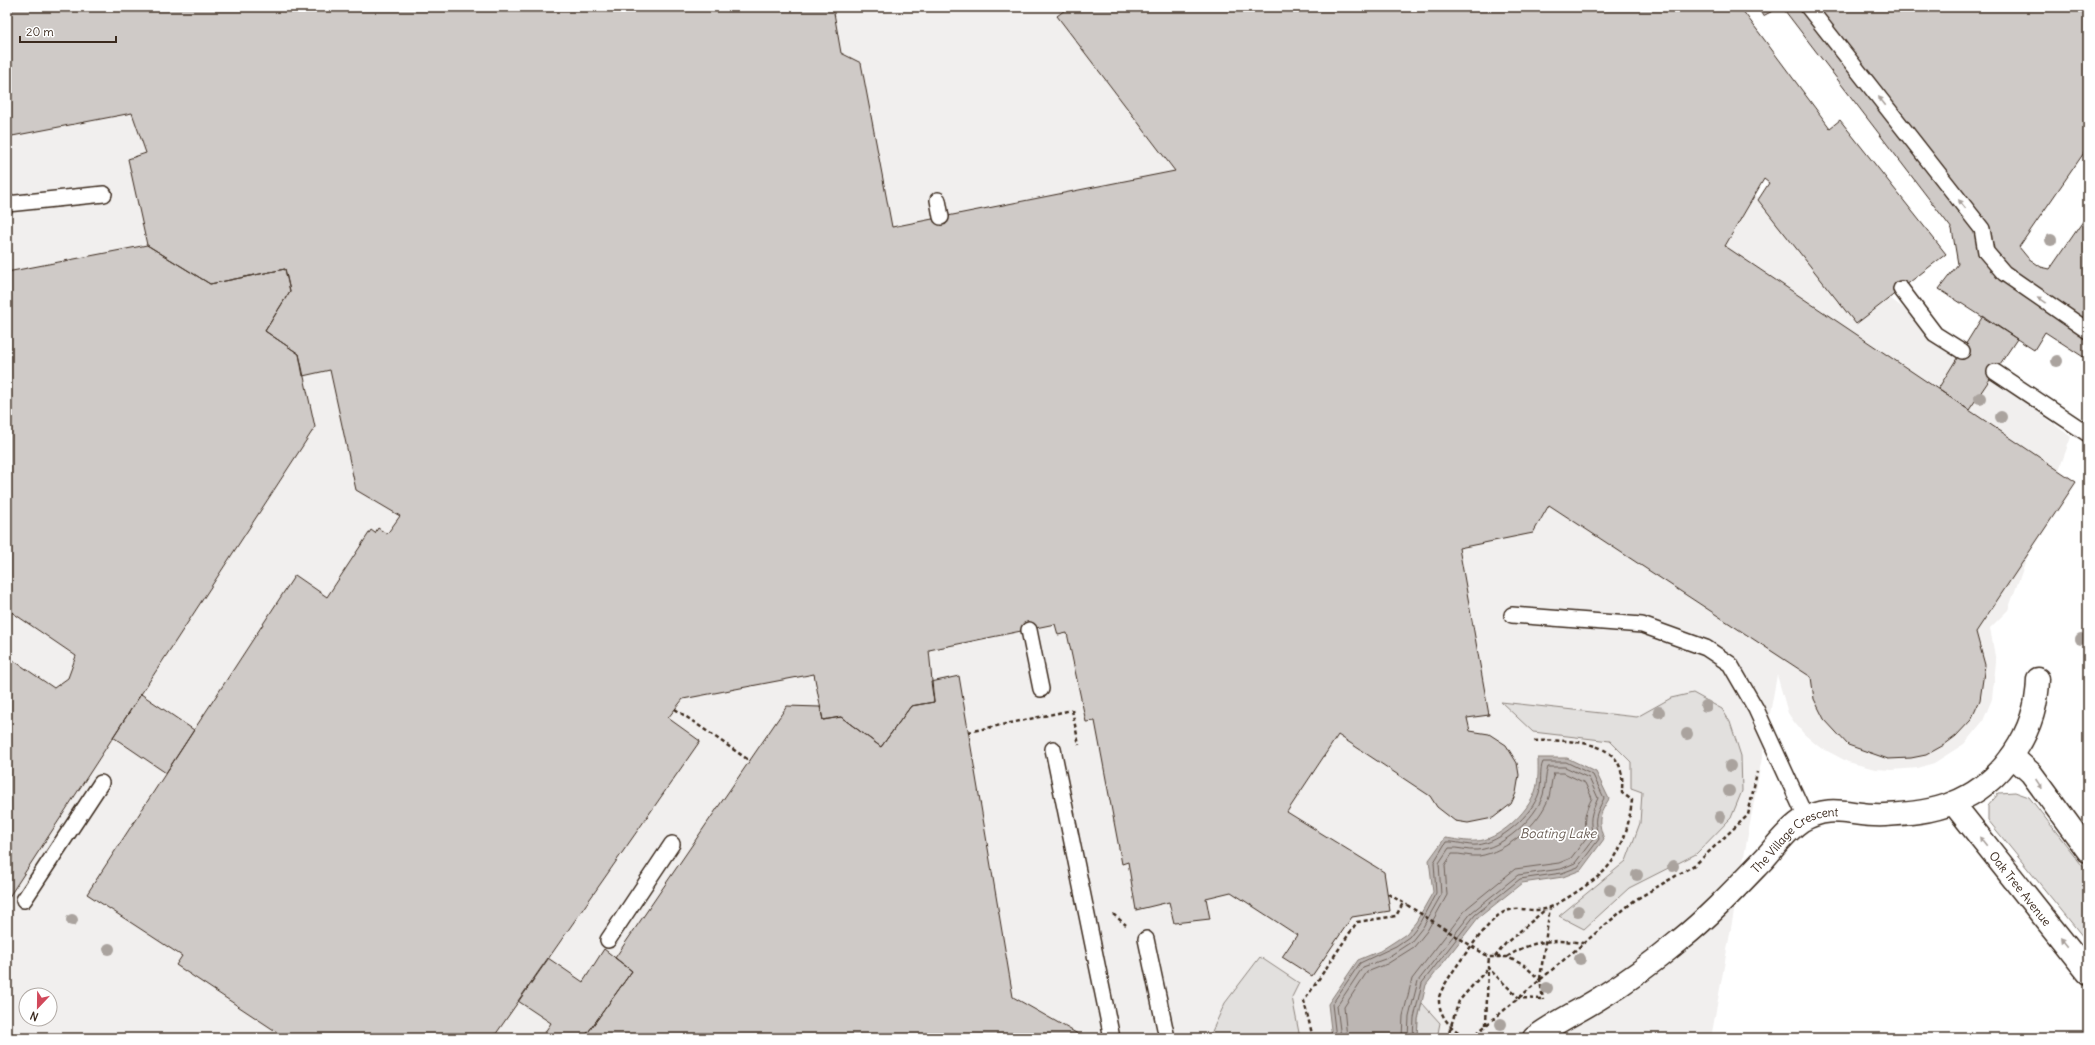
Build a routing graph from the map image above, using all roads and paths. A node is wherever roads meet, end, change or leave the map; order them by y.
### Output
1 (1808, 7) edge
2 (104, 194) dead end
3 (938, 200) dead end
4 (7, 204) edge
5 (941, 217) dead end
6 (1901, 289) dead end
7 (2088, 331) edge
8 (1962, 351) dead end
9 (1995, 372) dead end
10 (2088, 434) edge
11 (1512, 614) dead end
12 (1029, 630) dead end
13 (2038, 679) dead end
14 (1041, 689) dead end
15 (675, 709) dead end
16 (968, 732) dead end
17 (1534, 741) dead end
18 (1080, 748) dead end
19 (1053, 749) dead end
20 (2012, 756) junction
21 (750, 761) dead end
22 (1758, 766) dead end
23 (101, 783) dead end
24 (1953, 803) junction
25 (1806, 818) junction
26 (672, 844) dead end
27 (2088, 851) edge
28 (1388, 894) dead end
29 (24, 900) dead end
30 (1403, 903) junction
31 (1550, 907) junction
32 (1112, 908) dead end
33 (1546, 909) junction
34 (1146, 939) joint
35 (608, 940) dead end
36 (1546, 941) junction
37 (1584, 943) junction
38 (1489, 957) junction
39 (1495, 957) junction
40 (1507, 957) junction
41 (1488, 968) junction
42 (2088, 973) edge
43 (1540, 980) junction
44 (1519, 998) junction
45 (1486, 1025) junction
46 (1450, 1026) junction
47 (1112, 1038) edge
48 (1167, 1038) edge
49 (1313, 1038) edge
50 (1447, 1038) edge
51 (1470, 1038) edge
52 (1534, 1038) edge

7 -> 1 lane
2 - 4 lane
3 - 5 lane
6 - 8 lane
9 - 10 lane
11 - 25 lane
12 - 14 lane
13 - 20 street, The Village Crescent
15 - 21 path
16 - 18 path, bridge
17 - 31 path
19 - 47 lane
20 - 24 street, The Village Crescent
20 -> 27 street
22 - 37 path
23 - 29 lane
24 - 25 street, The Village Crescent
42 -> 24 street, Oak Tree Avenue
25 - 52 street, The Village Crescent
26 - 35 lane
28 - 30 path
30 - 38 path, bridge
30 - 49 path
31 - 33 path
31 - 36 path
32 - 34 path
33 - 39 path
33 - 46 path
34 - 48 lane
36 - 37 path
36 - 40 path
36 - 43 path
37 - 43 path
38 - 39 path
38 - 41 path
39 - 40 path
40 - 43 path
41 - 44 path
41 - 45 path
41 - 46 path
43 - 44 path
43 - 44 path
44 - 45 path
45 - 51 path
46 - 50 path
46 - 51 path

